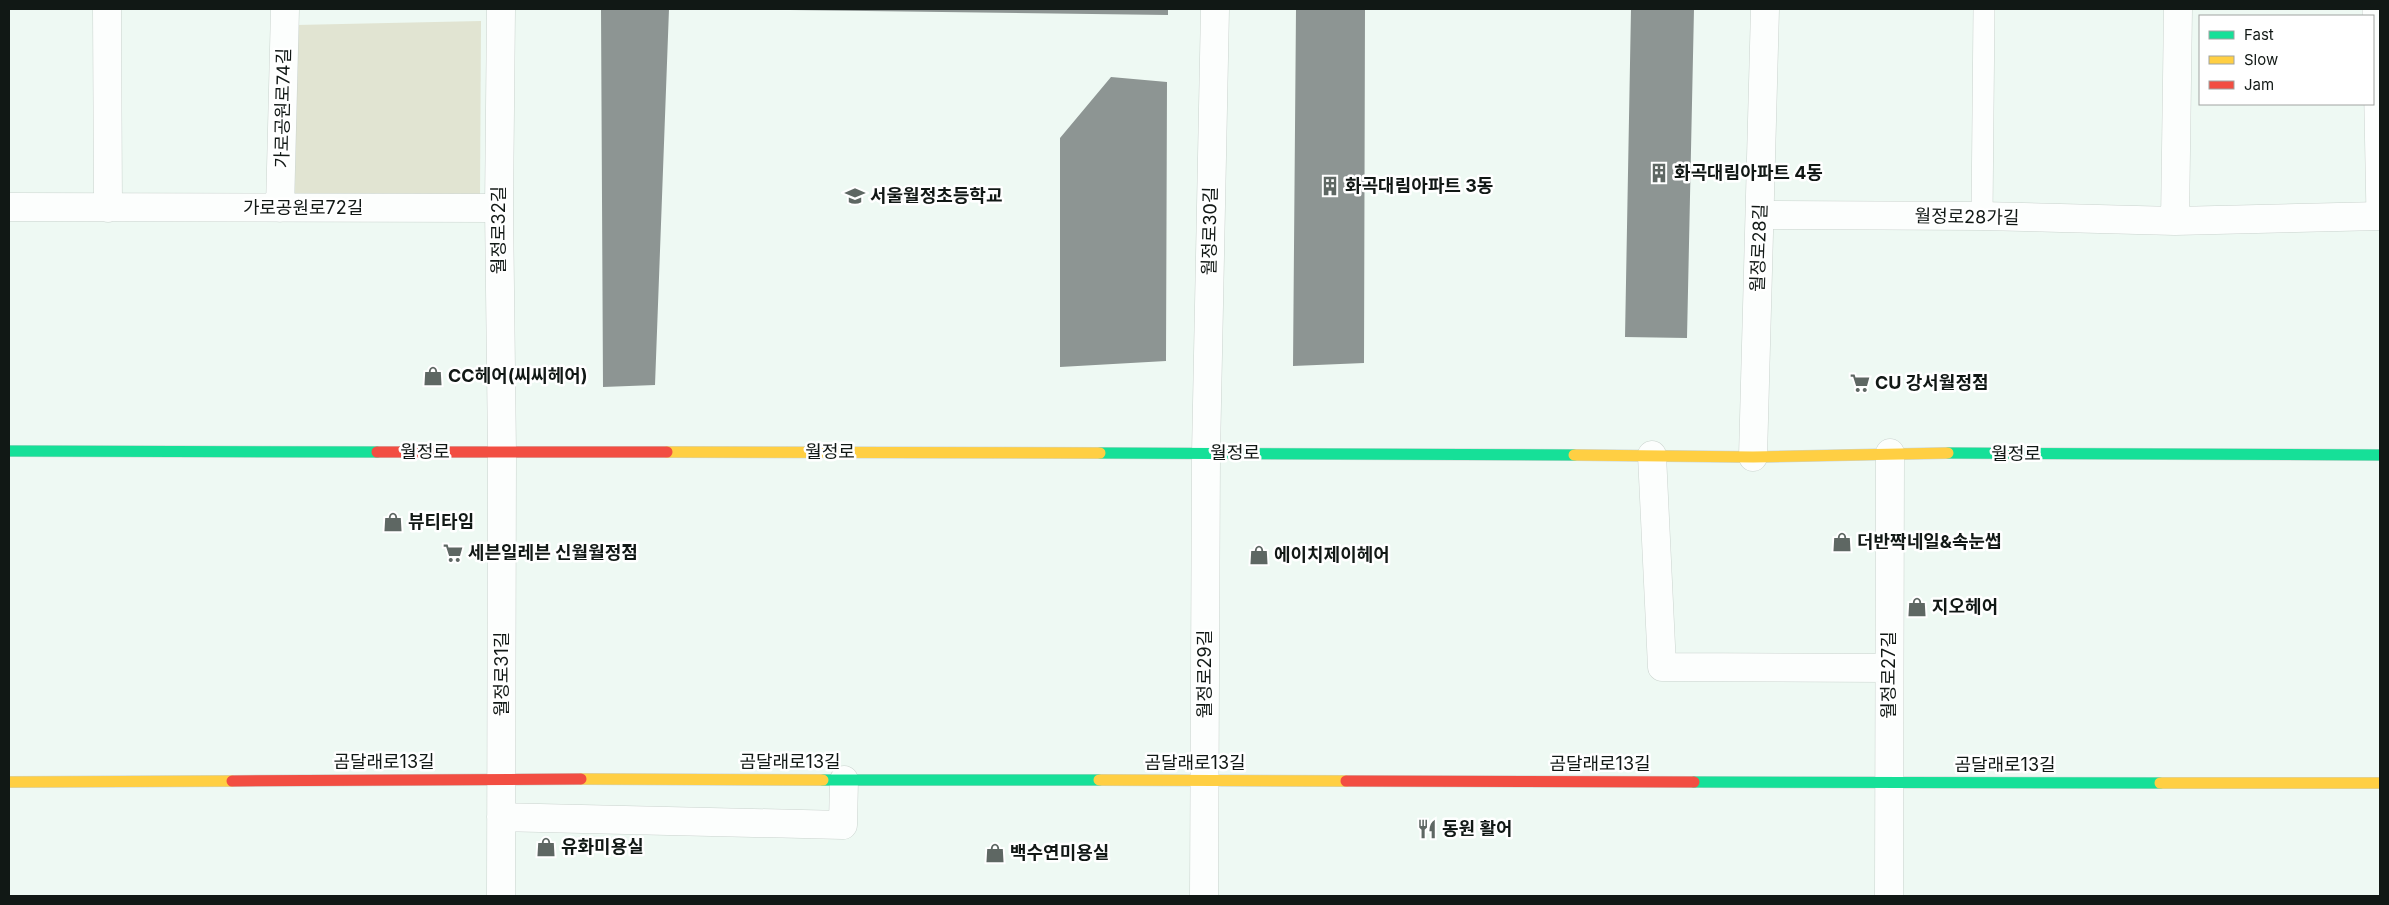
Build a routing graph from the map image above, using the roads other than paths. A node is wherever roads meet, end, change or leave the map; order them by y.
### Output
1 (107, 9) edge
2 (285, 9) edge
3 (501, 9) edge
4 (1215, 9) edge
5 (1765, 9) edge
6 (1984, 9) edge
7 (2178, 9) edge
8 (2374, 44) edge
9 (9, 207) edge
10 (108, 208) junction
11 (280, 208) junction
12 (499, 208) junction
13 (1760, 215) junction
14 (1982, 216) junction
15 (2379, 216) edge
16 (2175, 221) junction
17 (9, 451) edge
18 (502, 452) junction
19 (1206, 452) junction
20 (1890, 454) junction
21 (1652, 455) junction
22 (2380, 455) edge
23 (1753, 457) junction
24 (1889, 668) junction
25 (501, 779) junction
26 (844, 780) junction
27 (1204, 780) junction
28 (9, 782) edge
29 (1889, 782) junction
30 (2380, 783) edge
31 (501, 817) junction
32 (501, 896) edge
33 (1204, 896) edge
34 (1889, 896) edge

1 - 10 street
2 - 11 street, 가로공원로74길
3 - 12 street, 월정로32길
4 - 19 street, 월정로30길
5 - 13 street, 월정로28길
6 - 14 lane
7 - 16 street
8 - 15 lane, 월정로28가길
9 - 10 street, 가로공원로72길
10 - 11 street, 가로공원로72길
11 - 12 street, 가로공원로72길
12 - 18 street, 월정로32길
13 - 14 street, 월정로28가길
13 - 23 street, 월정로28길
14 - 16 street, 월정로28가길
15 - 16 street, 월정로28가길
17 - 18 street, 월정로
18 - 19 street, 월정로
18 - 25 street, 월정로31길
19 - 21 street, 월정로
19 - 27 street, 월정로29길
20 - 22 street, 월정로
20 - 23 street, 월정로
20 - 24 street, 월정로27길
21 - 23 street, 월정로
21 - 24 street
24 - 29 street, 월정로27길
25 - 26 street, 곰달래로13길
25 - 28 street, 곰달래로13길
25 - 31 street, 월정로31길
26 - 27 street, 곰달래로13길
26 - 31 street
27 - 29 street, 곰달래로13길
27 - 33 street, 월정로29길
29 - 30 street, 곰달래로13길
29 - 34 street, 월정로27길
31 - 32 street, 월정로31길

